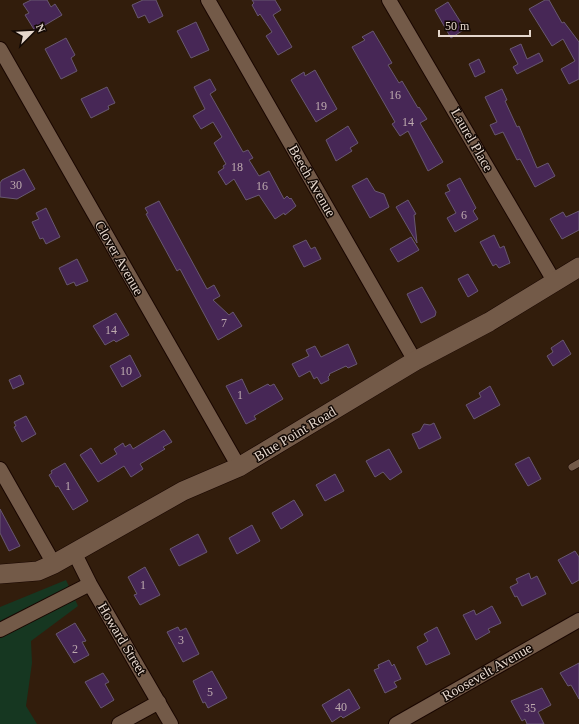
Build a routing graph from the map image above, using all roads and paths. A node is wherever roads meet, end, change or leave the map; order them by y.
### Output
1 (208, 0) edge
2 (389, 0) edge
3 (0, 48) edge
4 (579, 268) edge
5 (554, 281) junction
6 (415, 361) junction
7 (579, 463) edge
8 (572, 467) dead end
9 (239, 468) junction
10 (0, 469) edge
11 (74, 552) junction
12 (54, 564) junction
13 (0, 574) edge
14 (90, 584) junction
15 (579, 620) edge
16 (0, 630) edge
17 (159, 702) junction
18 (119, 724) edge
19 (172, 724) edge
20 (396, 724) edge

1 - 6 street, Beech Avenue
2 - 5 street, Laurel Place
3 - 9 street, Clover Avenue
4 - 5 street, Blue Point Road
5 - 6 street, Blue Point Road
6 - 9 street, Blue Point Road
7 - 8 lane
9 - 11 street, Blue Point Road
10 - 12 street
11 - 12 street, Blue Point Road
11 - 14 street, Howard Street
12 - 13 street, Blue Point Road
14 - 16 street
14 - 17 street, Howard Street
15 - 20 street, Roosevelt Avenue
17 - 18 street
17 - 19 street, Howard Street

